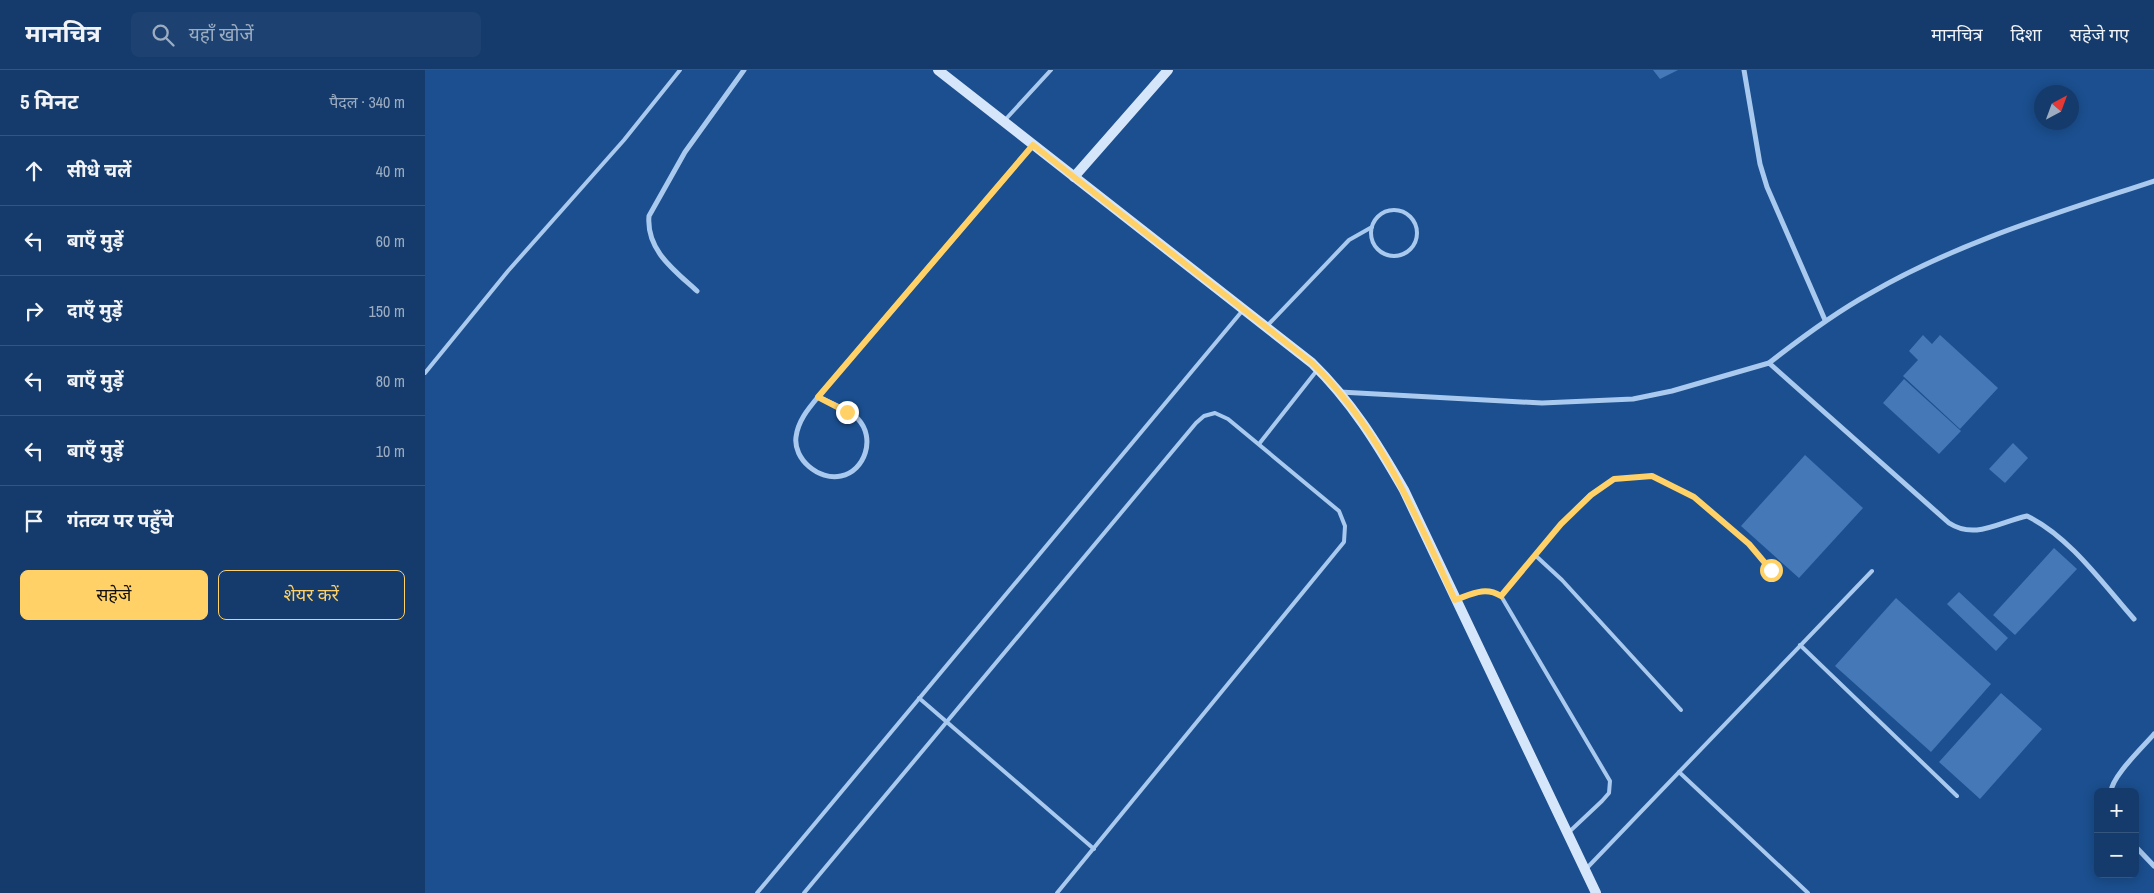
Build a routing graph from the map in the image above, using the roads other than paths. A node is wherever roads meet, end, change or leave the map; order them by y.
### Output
1 (680, 70) edge
2 (744, 70) edge
3 (937, 70) edge
4 (1051, 70) edge
5 (1167, 70) edge
6 (1744, 70) edge
7 (1003, 122) junction
8 (1033, 145) junction
9 (1074, 177) junction
10 (2154, 181) edge
11 (1372, 227) junction
12 (697, 291) dead end
13 (1243, 310) junction
14 (1825, 320) junction
15 (1266, 327) junction
16 (1769, 363) junction
17 (1318, 369) junction
18 (425, 372) edge
19 (1340, 392) junction
20 (818, 397) junction
21 (1259, 444) junction
22 (1536, 556) junction
23 (1771, 570) dead end
24 (1872, 571) dead end
25 (1501, 596) junction
26 (1455, 600) junction
27 (2134, 619) dead end
28 (1800, 645) junction
29 (919, 698) junction
30 (1681, 710) dead end
31 (947, 723) junction
32 (2154, 734) edge
33 (1679, 772) junction
34 (2111, 788) edge
35 (1957, 796) dead end
36 (1567, 833) junction
37 (1094, 848) junction
38 (2139, 850) edge
39 (2154, 866) edge
40 (1585, 870) junction
41 (757, 893) edge
42 (804, 893) edge
43 (1057, 893) edge
44 (1596, 893) edge
45 (1808, 893) edge

1 - 18 lane
2 - 12 street
3 - 7 street
4 - 7 lane
5 - 9 street
6 - 14 street
7 - 8 street
8 - 9 street
8 - 20 street
9 - 13 street
10 - 14 street
11 - 11 lane
11 - 15 lane
13 - 15 street
13 - 29 lane
14 - 16 street
15 - 17 street
16 - 19 street
16 - 27 street
17 - 19 street
17 - 21 lane
19 - 26 street
20 - 20 street
21 - 31 lane
21 - 37 lane
22 - 23 lane
22 - 25 lane
22 - 30 lane
24 - 28 lane
25 - 26 lane
25 - 36 lane
26 - 36 street
28 - 33 lane
28 - 35 lane
29 - 31 lane
29 - 41 lane
31 - 37 lane
31 - 42 lane
32 - 34 street
33 - 40 lane
33 - 45 lane
36 - 40 street
37 - 43 lane
38 - 39 street
40 - 44 street

